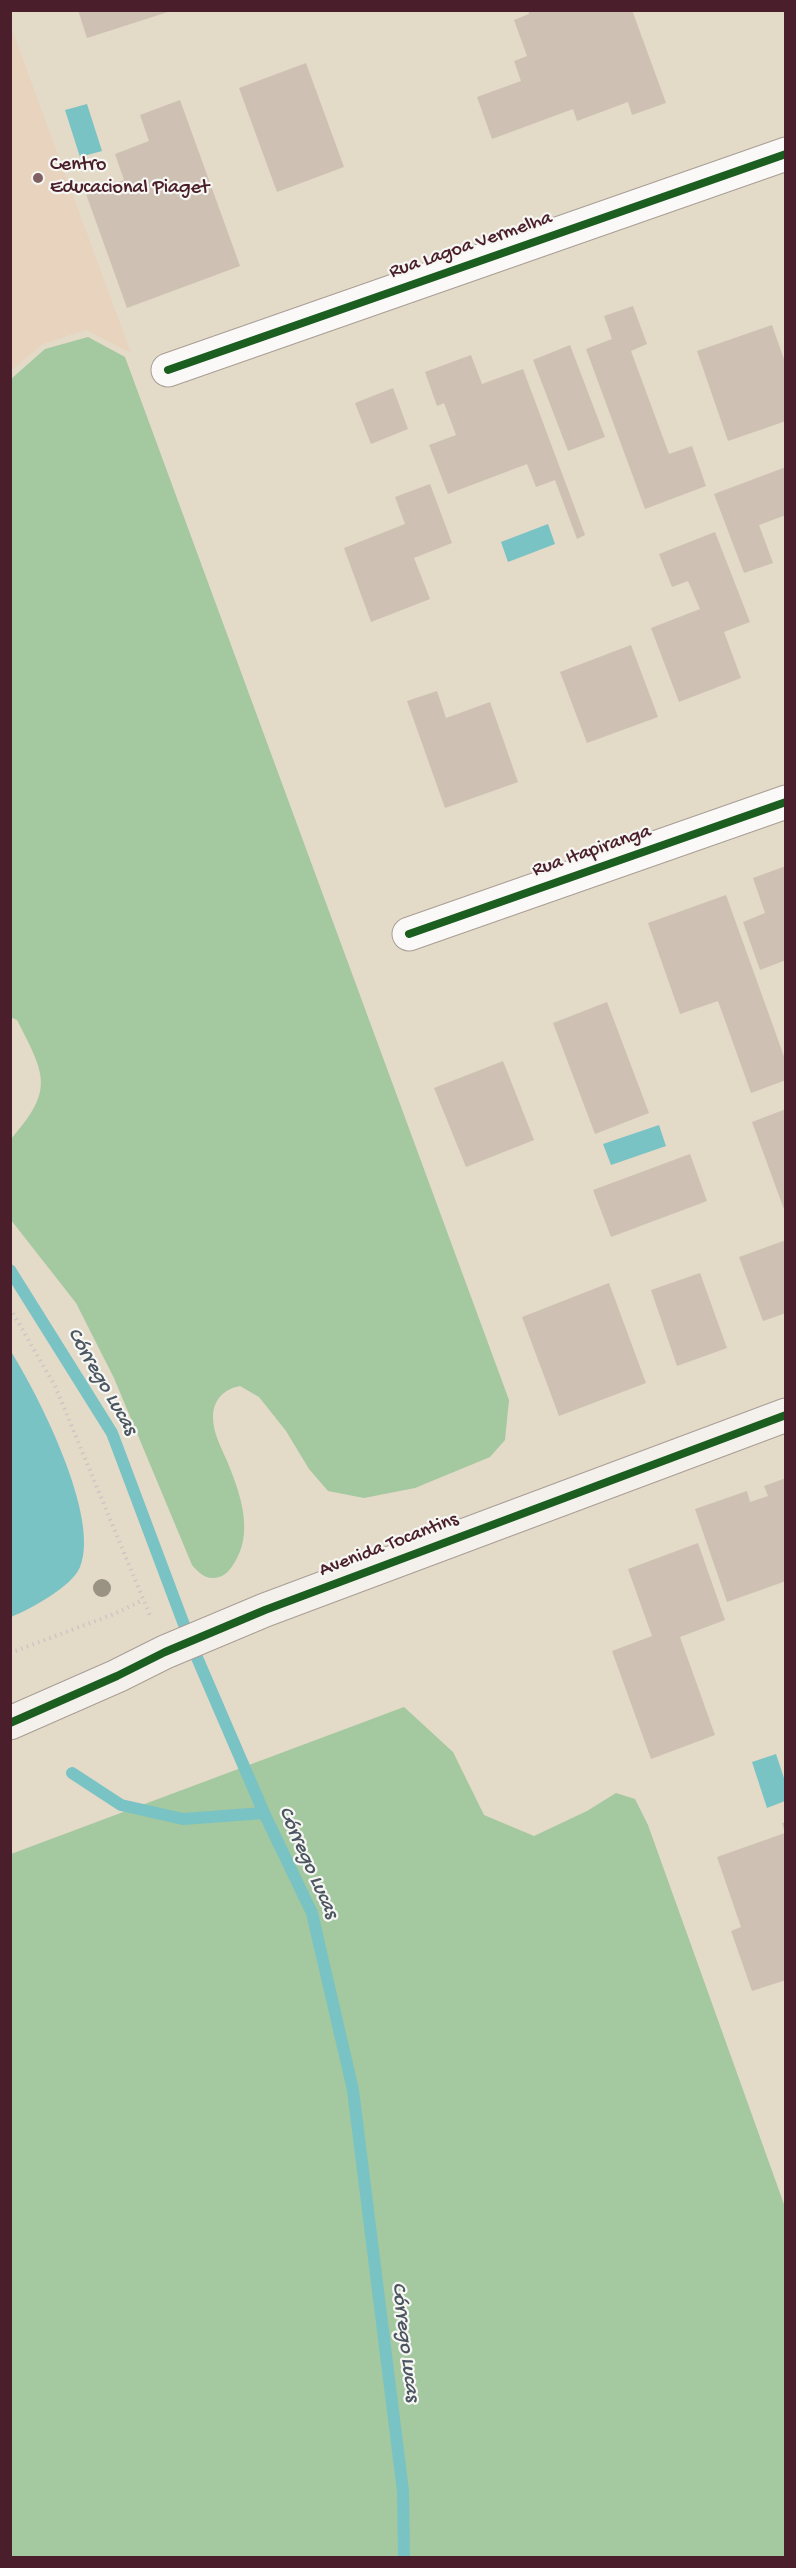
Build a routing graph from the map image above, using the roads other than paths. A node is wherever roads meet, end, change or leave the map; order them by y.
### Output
1 (786, 154) edge
2 (168, 370) dead end
3 (786, 802) edge
4 (409, 934) dead end
5 (786, 1415) edge
6 (10, 1722) edge

1 - 2 street, Rua Lagoa Vermelha
3 - 4 street, Rua Itapiranga
5 - 6 street, Avenida Tocantins

